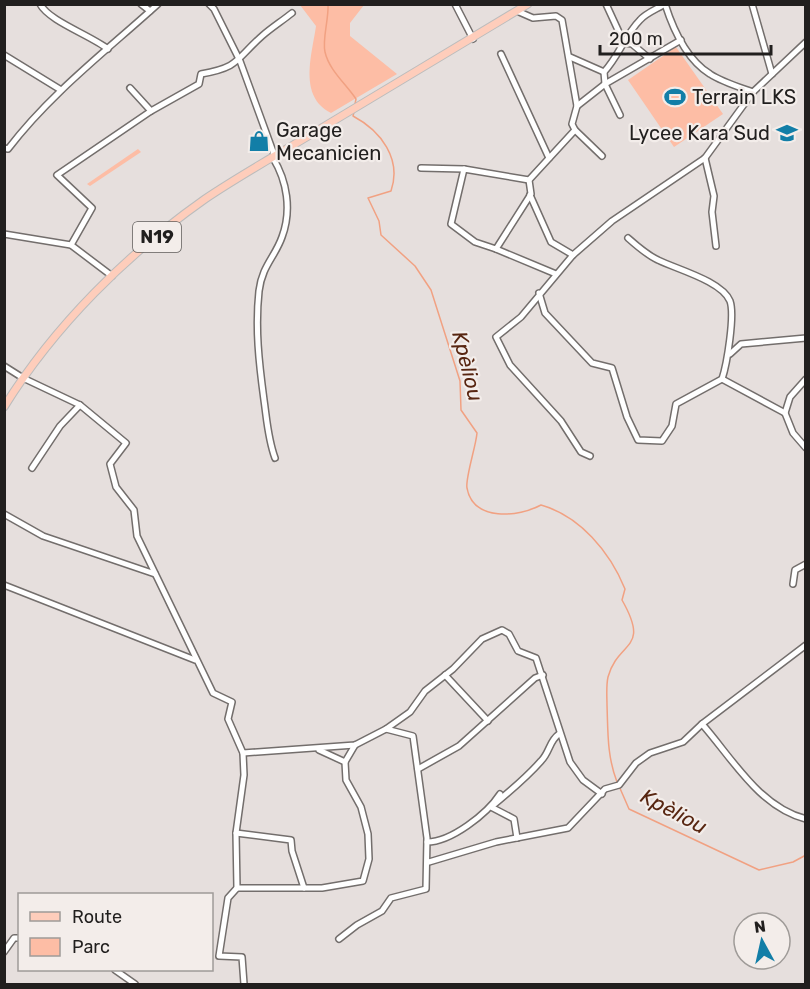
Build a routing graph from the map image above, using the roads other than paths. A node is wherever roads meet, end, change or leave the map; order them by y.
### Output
1 (40, 4) edge
2 (141, 4) edge
3 (158, 4) edge
4 (209, 4) edge
5 (455, 4) edge
6 (528, 4) edge
7 (606, 4) edge
8 (752, 4) edge
9 (665, 5) edge
10 (150, 11) junction
11 (517, 11) junction
12 (292, 13) dead end
13 (473, 39) junction
14 (681, 40) junction
15 (624, 42) junction
16 (806, 42) edge
17 (108, 49) junction
18 (501, 54) dead end
19 (4, 55) edge
20 (570, 57) junction
21 (650, 59) junction
22 (240, 61) junction
23 (604, 72) junction
24 (772, 74) junction
25 (605, 84) junction
26 (130, 88) dead end
27 (61, 90) junction
28 (753, 92) junction
29 (577, 106) junction
30 (151, 111) junction
31 (620, 115) dead end
32 (575, 130) junction
33 (4, 148) edge
34 (602, 156) dead end
35 (274, 157) junction
36 (549, 158) junction
37 (705, 158) junction
38 (421, 168) dead end
39 (464, 170) junction
40 (529, 180) junction
41 (530, 195) junction
42 (4, 234) edge
43 (628, 238) dead end
44 (71, 246) junction
45 (716, 246) dead end
46 (496, 249) junction
47 (573, 255) junction
48 (556, 274) junction
49 (112, 276) junction
50 (539, 293) junction
51 (806, 338) edge
52 (730, 354) junction
53 (4, 366) edge
54 (23, 378) junction
55 (723, 379) junction
56 (806, 379) edge
57 (80, 405) junction
58 (4, 407) edge
59 (784, 413) junction
60 (806, 448) edge
61 (590, 456) dead end
62 (275, 458) dead end
63 (32, 468) dead end
64 (4, 514) edge
65 (806, 564) edge
66 (155, 574) junction
67 (793, 584) dead end
68 (4, 585) edge
69 (806, 645) edge
70 (195, 660) junction
71 (445, 675) junction
72 (543, 675) junction
73 (488, 721) junction
74 (702, 724) junction
75 (386, 729) junction
76 (559, 734) junction
77 (355, 745) junction
78 (317, 749) junction
79 (243, 753) junction
80 (345, 762) junction
81 (418, 770) junction
82 (500, 794) dead end
83 (602, 794) junction
84 (491, 807) junction
85 (806, 819) edge
86 (236, 833) junction
87 (517, 838) junction
88 (427, 842) junction
89 (429, 862) junction
90 (237, 888) junction
91 (304, 888) junction
92 (18, 938) edge
93 (339, 939) dead end
94 (4, 952) edge
95 (118, 971) edge
96 (135, 984) edge
97 (244, 984) edge

1 - 17 street
2 - 10 street
3 - 10 street
4 - 22 street
5 - 13 street
6 - 11 main road, N19
7 - 15 street
8 - 24 street
9 - 14 street
9 - 15 street
10 - 17 street
11 - 13 main road, N19
11 - 20 street
12 - 22 street
13 - 35 main road, N19
14 - 21 street
14 - 28 street
15 - 21 street
15 - 23 street
16 - 24 street
17 - 27 street
18 - 36 street
19 - 27 street
20 - 23 street
20 - 29 street
21 - 25 street
22 - 30 street
22 - 35 street
23 - 25 street
24 - 28 street
25 - 29 street
25 - 31 street
26 - 30 street
27 - 33 street
28 - 37 street
29 - 32 street
30 - 44 street
32 - 34 street
32 - 36 street
35 - 49 main road, N19
35 - 62 street
36 - 40 street
37 - 45 street
37 - 47 street
38 - 39 street
39 - 40 street
39 - 46 street
40 - 41 street
41 - 46 street
41 - 47 street
42 - 44 street
43 - 52 street
44 - 49 street
46 - 48 street
47 - 48 street
48 - 50 street
49 - 54 main road, N19
50 - 55 street
50 - 61 street
51 - 52 street
52 - 55 street
53 - 54 street
54 - 57 street
54 - 58 main road, N19
55 - 59 street
56 - 59 street
57 - 63 street
57 - 66 street
59 - 60 street
64 - 66 street
65 - 67 street
66 - 70 street
68 - 70 street
69 - 74 street
70 - 79 street
71 - 72 street
71 - 73 street
71 - 75 street
72 - 73 street
72 - 76 street
73 - 81 street
74 - 83 street
74 - 85 street
75 - 77 street
75 - 81 street
76 - 83 street
76 - 84 street
77 - 78 street
77 - 80 street
78 - 79 street
78 - 80 street
79 - 86 street
80 - 91 street
81 - 88 street
82 - 84 street
83 - 87 street
84 - 87 street
84 - 88 street
86 - 90 street
86 - 91 street
87 - 89 street
88 - 89 street
89 - 93 street
90 - 91 street
90 - 97 street
92 - 94 street
95 - 96 street

